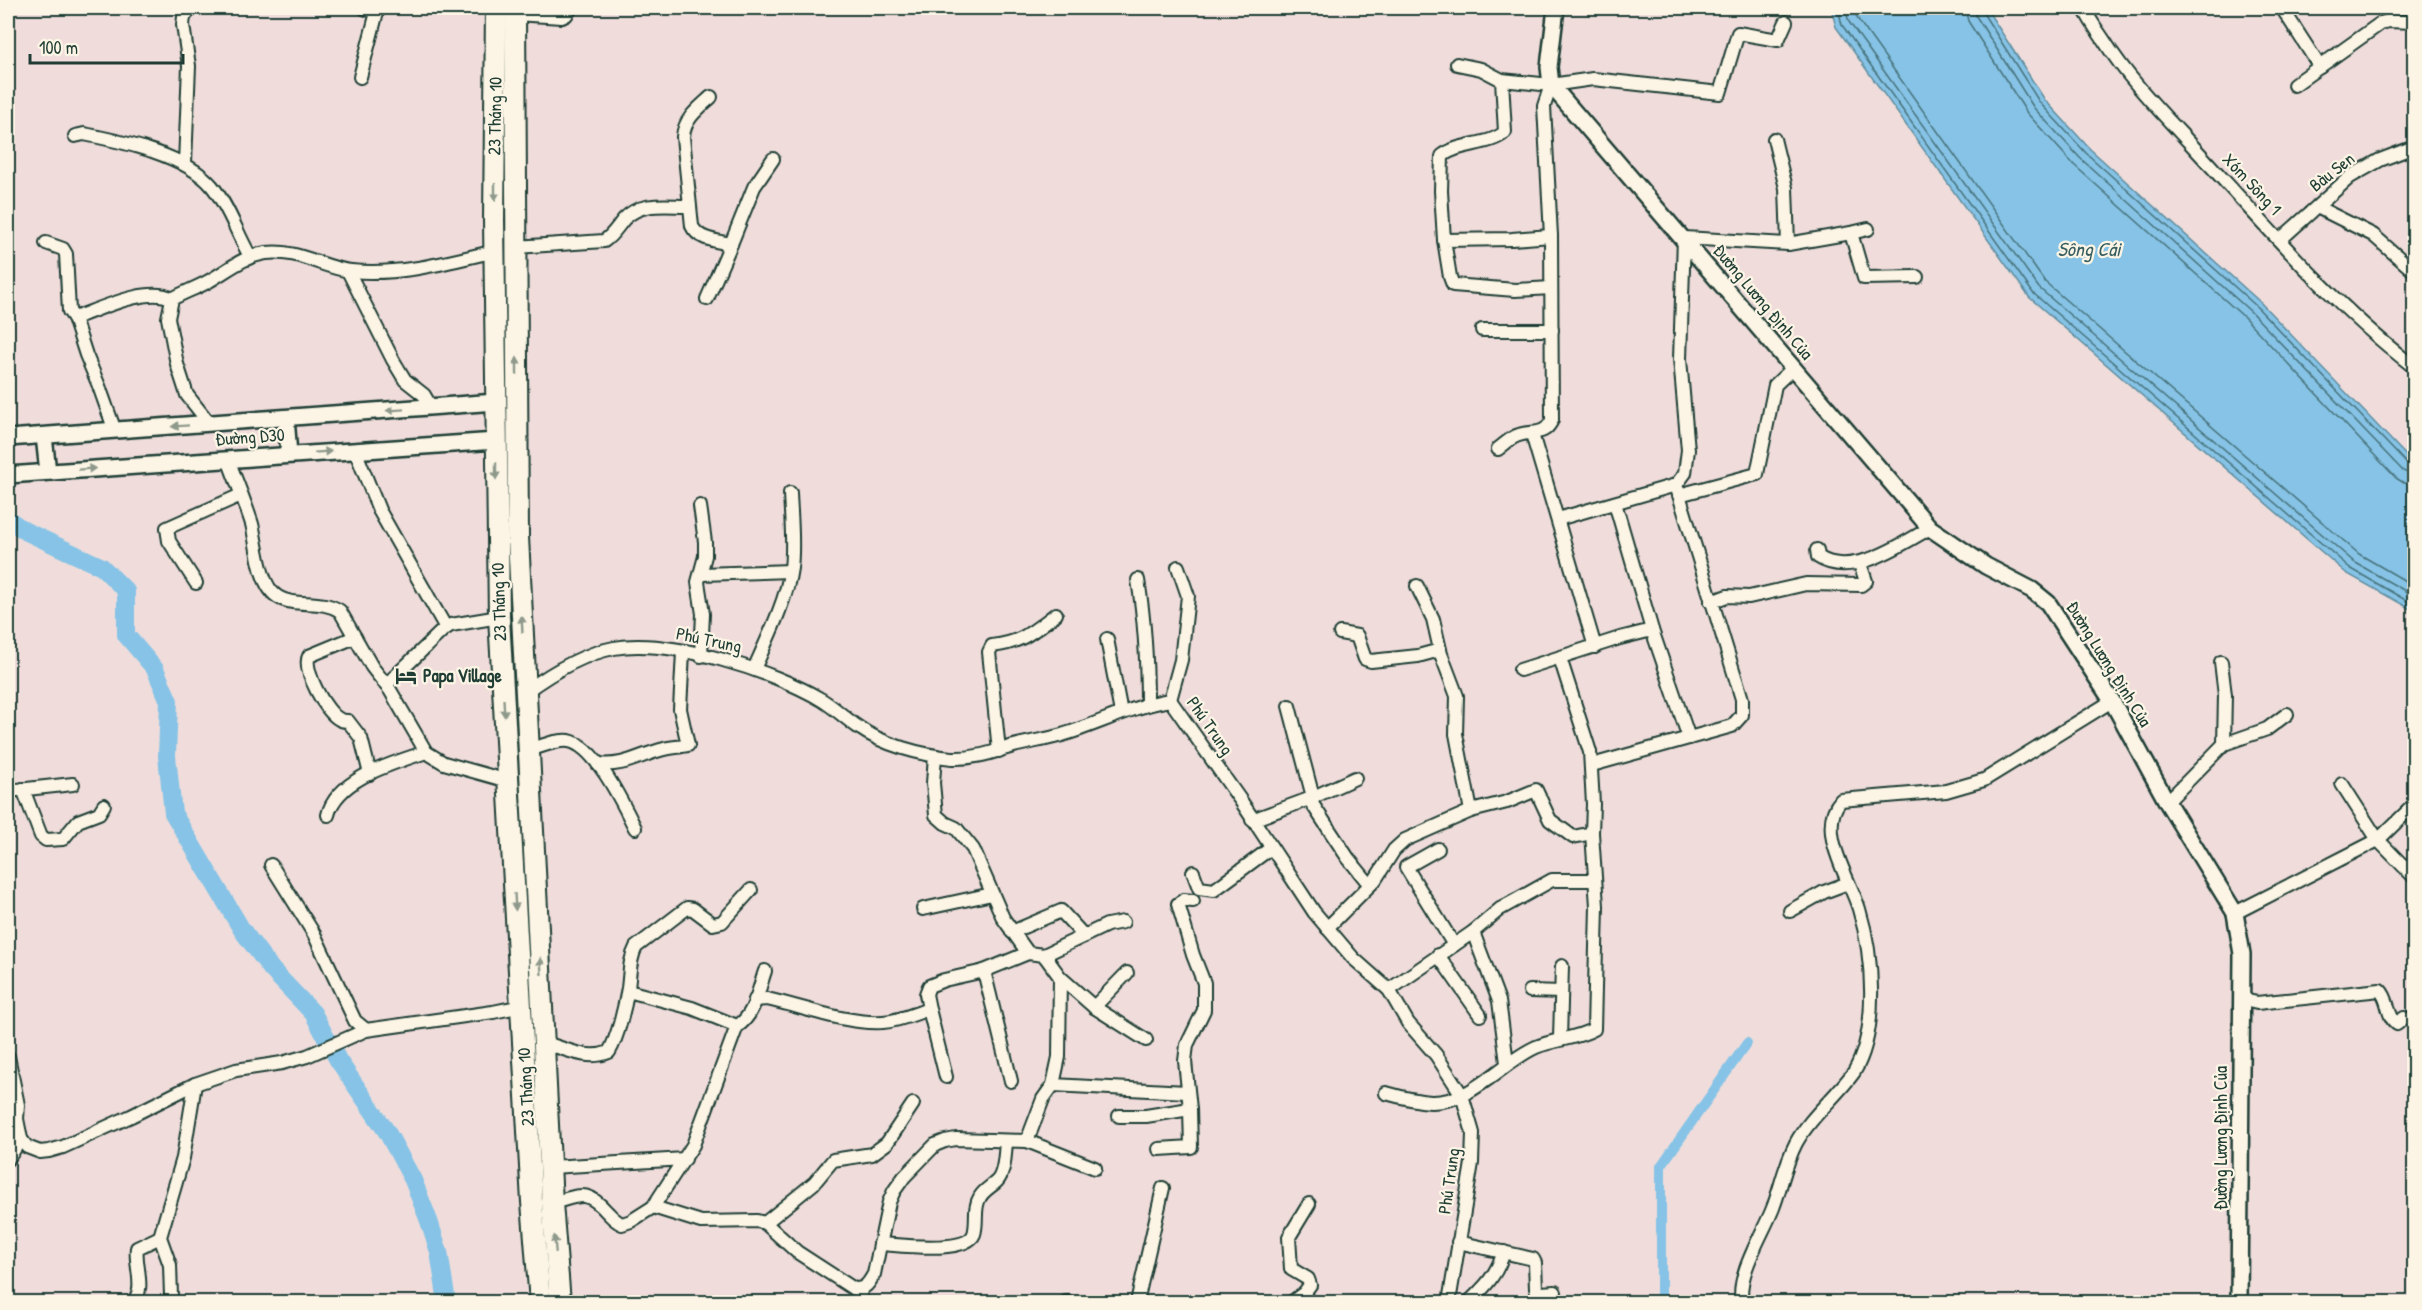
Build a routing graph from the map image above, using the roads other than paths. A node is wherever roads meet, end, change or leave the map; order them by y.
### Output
1 (191, 8) edge
2 (364, 8) edge
3 (496, 8) edge
4 (572, 8) edge
5 (1556, 8) edge
6 (2084, 8) edge
7 (2282, 8) edge
8 (515, 11) edge
9 (1786, 22) dead end
10 (2415, 22) edge
11 (1457, 64) dead end
12 (2320, 67) junction
13 (360, 77) dead end
14 (1502, 80) junction
15 (1551, 85) junction
16 (2294, 85) dead end
17 (711, 97) dead end
18 (75, 136) dead end
19 (1774, 140) dead end
20 (2415, 147) edge
21 (773, 159) dead end
22 (185, 163) junction
23 (689, 206) junction
24 (2317, 207) junction
25 (1868, 229) dead end
26 (1851, 233) junction
27 (1551, 236) junction
28 (1684, 238) junction
29 (2280, 239) junction
30 (1444, 240) junction
31 (46, 243) dead end
32 (731, 244) junction
33 (1788, 244) junction
34 (516, 247) junction
35 (495, 251) junction
36 (250, 256) junction
37 (348, 271) junction
38 (2415, 271) edge
39 (1917, 277) dead end
40 (1551, 288) junction
41 (172, 299) junction
42 (707, 299) dead end
43 (74, 318) junction
44 (1482, 330) dead end
45 (1552, 330) junction
46 (2415, 367) edge
47 (1793, 368) junction
48 (517, 401) junction
49 (496, 402) junction
50 (431, 407) junction
51 (286, 418) junction
52 (209, 423) junction
53 (114, 430) junction
54 (1532, 434) junction
55 (44, 436) junction
56 (8, 438) edge
57 (517, 440) junction
58 (496, 441) junction
59 (1498, 449) dead end
60 (355, 450) junction
61 (289, 454) junction
62 (228, 459) junction
63 (48, 472) junction
64 (8, 475) edge
65 (1678, 490) junction
66 (790, 493) dead end
67 (241, 495) junction
68 (1615, 503) junction
69 (700, 506) dead end
70 (1558, 519) junction
71 (1930, 528) junction
72 (1817, 550) dead end
73 (1860, 564) junction
74 (1178, 567) dead end
75 (790, 571) junction
76 (701, 574) junction
77 (1137, 580) dead end
78 (196, 583) dead end
79 (1417, 586) dead end
80 (1711, 602) junction
81 (1056, 614) dead end
82 (499, 617) junction
83 (446, 628) junction
84 (1652, 630) junction
85 (1340, 633) dead end
86 (355, 637) junction
87 (1107, 639) dead end
88 (1595, 647) junction
89 (1440, 650) junction
90 (683, 651) junction
91 (701, 656) junction
92 (1560, 658) junction
93 (2221, 662) dead end
94 (754, 669) junction
95 (1520, 670) dead end
96 (386, 685) junction
97 (525, 692) junction
98 (1170, 700) junction
99 (2112, 701) junction
100 (1147, 704) junction
101 (1289, 706) dead end
102 (1121, 714) junction
103 (2288, 714) dead end
104 (1689, 738) junction
105 (2224, 744) junction
106 (528, 750) junction
107 (426, 752) junction
108 (999, 752) junction
109 (934, 756) junction
110 (598, 764) junction
111 (1592, 765) junction
112 (370, 774) junction
113 (1355, 778) dead end
114 (508, 781) junction
115 (73, 784) dead end
116 (2342, 784) dead end
117 (23, 789) junction
118 (8, 791) edge
119 (1311, 798) junction
120 (2167, 802) junction
121 (104, 805) dead end
122 (2415, 805) edge
123 (1471, 811) junction
124 (328, 815) dead end
125 (1252, 820) junction
126 (635, 828) dead end
127 (1592, 833) junction
128 (2378, 840) junction
129 (1271, 848) junction
130 (1438, 849) dead end
131 (271, 865) dead end
132 (1193, 872) dead end
133 (2415, 877) edge
134 (1595, 880) junction
135 (1848, 883) junction
136 (1370, 885) junction
137 (751, 890) dead end
138 (992, 894) junction
139 (1193, 901) dead end
140 (923, 909) dead end
141 (1790, 911) dead end
142 (2235, 914) junction
143 (1123, 922) dead end
144 (1327, 928) junction
145 (1012, 932) junction
146 (1473, 932) junction
147 (1084, 936) junction
148 (1454, 945) junction
149 (1028, 953) junction
150 (1438, 955) junction
151 (1044, 956) junction
152 (1562, 966) dead end
153 (984, 970) junction
154 (765, 971) dead end
155 (1127, 973) dead end
156 (1060, 976) junction
157 (1389, 990) junction
158 (628, 991) junction
159 (1530, 991) dead end
160 (1561, 992) junction
161 (2241, 995) junction
162 (755, 1000) junction
163 (543, 1005) junction
164 (522, 1006) junction
165 (1094, 1007) junction
166 (928, 1009) junction
167 (1480, 1015) dead end
168 (2404, 1018) dead end
169 (737, 1026) junction
170 (366, 1030) junction
171 (1146, 1040) dead end
172 (1560, 1040) junction
173 (545, 1043) junction
174 (8, 1056) edge
175 (1507, 1063) junction
176 (10, 1072) edge
177 (946, 1077) dead end
178 (1011, 1080) dead end
179 (195, 1084) junction
180 (1053, 1085) junction
181 (1187, 1092) junction
182 (1386, 1093) dead end
183 (1462, 1095) junction
184 (913, 1104) dead end
185 (1190, 1109) junction
186 (1119, 1116) dead end
187 (21, 1139) junction
188 (1006, 1141) junction
189 (1027, 1141) junction
190 (1159, 1149) dead end
191 (8, 1159) edge
192 (685, 1159) junction
193 (551, 1167) junction
194 (1095, 1168) dead end
195 (1163, 1188) dead end
196 (552, 1203) junction
197 (1309, 1204) dead end
198 (653, 1207) junction
199 (765, 1223) junction
200 (160, 1237) junction
201 (1458, 1242) junction
202 (880, 1244) junction
203 (1504, 1252) junction
204 (860, 1289) junction
205 (1555, 1292) dead end
206 (132, 1302) edge
207 (173, 1302) edge
208 (540, 1302) edge
209 (560, 1302) edge
210 (861, 1302) edge
211 (1137, 1302) edge
212 (1292, 1302) edge
213 (1449, 1302) edge
214 (1469, 1302) edge
215 (1742, 1302) edge
216 (2239, 1302) edge

1 - 22 street
2 - 13 street
3 -> 35 main road, 23 Tháng 10
4 - 8 street
5 - 15 street
6 - 29 street, Xóm Sông 1
7 - 12 street
8 - 34 main road, 23 Tháng 10
9 - 15 street
10 - 12 street
11 - 14 street
12 - 16 street
14 - 15 street
14 - 30 street
15 - 27 street
15 - 28 street, Đường Lương Định Của
17 - 23 street
18 - 22 street
19 - 33 street
20 - 24 street, Bàu Sen
21 - 32 street
22 - 36 street
23 - 32 street
23 - 34 street
24 - 29 street, Bàu Sen
24 - 38 street
25 - 26 street
26 - 33 street
26 - 39 street
27 - 30 street
27 - 40 street
28 - 33 street
28 - 47 street, Đường Lương Định Của
28 - 65 street
29 - 46 street, Xóm Sông 1
30 - 40 street
31 - 43 street
32 - 42 street
34 - 35 main road
48 -> 34 main road, 23 Tháng 10
35 - 37 street
35 - 49 main road, 23 Tháng 10
36 - 37 street
36 - 41 street
37 - 50 street
40 - 45 street
41 - 43 street
41 - 52 street
43 - 53 street
44 - 45 street
45 - 54 street
47 - 65 street
47 - 71 street, Đường Lương Định Của
48 - 49 main road
48 - 57 main road, 23 Tháng 10
49 - 50 street, Đường D30
49 - 58 main road, 23 Tháng 10
50 -> 51 street, Đường D30
51 - 52 street, Đường D30
51 - 61 street
52 -> 53 street, Đường D30
53 - 55 street, Đường D30
54 - 59 street
54 - 70 street
55 - 56 street, Đường D30
55 - 63 street
57 - 58 main road
97 -> 57 main road, 23 Tháng 10
58 - 60 street, Đường D30
58 -> 82 main road, 23 Tháng 10
61 -> 60 street, Đường D30
60 - 83 street
61 - 62 street, Đường D30
63 -> 62 street, Đường D30
62 - 67 street
63 - 64 street, Đường D30
65 - 68 street
65 - 80 street
66 - 75 street
67 - 78 street
67 - 86 street
68 - 70 street
68 - 84 street
69 - 76 street
70 - 88 street
71 - 73 street
71 - 99 street, Đường Lương Định Của
72 - 73 street
73 - 80 street
74 - 98 street
75 - 76 street
75 - 94 street
76 - 91 street
77 - 100 street
79 - 89 street
80 - 104 street
81 - 108 street
82 - 83 street
82 -> 114 main road, 23 Tháng 10
83 - 96 street
84 - 88 street
84 - 104 street
85 - 89 street
86 - 96 street
86 - 112 street
87 - 102 street
88 - 92 street
89 - 123 street
90 - 91 street, Phú Trung
90 - 97 street, Phú Trung
90 - 110 street
91 - 94 street, Phú Trung
92 - 95 street
92 - 111 street
93 - 105 street
94 - 109 street, Phú Trung
96 - 107 street
97 - 106 main road, 23 Tháng 10
98 - 100 street, Phú Trung
98 - 125 street, Phú Trung
99 - 120 street, Đường Lương Định Của
99 - 135 street
100 - 102 street, Phú Trung
101 - 119 street
102 - 108 street, Phú Trung
103 - 105 street
104 - 111 street
105 - 120 street
106 - 110 street
163 -> 106 main road, 23 Tháng 10
107 - 112 street
107 - 114 street
108 - 109 street, Phú Trung
109 - 138 street
110 - 126 street
111 - 127 street
112 - 124 street
113 - 119 street
114 -> 164 main road, 23 Tháng 10
115 - 117 street
116 - 128 street
117 - 118 street
117 - 121 street
119 - 125 street
119 - 136 street
120 - 142 street, Đường Lương Định Của
122 - 128 street
123 - 127 street
123 - 136 street
125 - 129 street, Phú Trung
127 - 134 street
128 - 133 street
128 - 142 street
129 - 132 street
129 - 144 street, Phú Trung
130 - 148 street
131 - 170 street
134 - 146 street
134 - 172 street
135 - 141 street
135 - 215 street
136 - 144 street
137 - 158 street
138 - 140 street
138 - 145 street
139 - 181 street
142 - 161 street, Đường Lương Định Của
143 - 147 street
144 - 157 street, Phú Trung
145 - 147 street
145 - 149 street
146 - 148 street
146 - 175 street
147 - 151 street
148 - 150 street
149 - 151 street
149 - 153 street
150 - 157 street
150 - 167 street
151 - 156 street
152 - 160 street
153 - 166 street
153 - 178 street
154 - 162 street
155 - 165 street
156 - 165 street
156 - 180 street
157 - 183 street, Phú Trung
158 - 169 street
158 - 173 street
159 - 160 street
160 - 172 street
161 - 168 street
161 - 216 street, Đường Lương Định Của
162 - 166 street
162 - 169 street
163 - 164 main road
163 - 173 main road, 23 Tháng 10
164 - 170 street
164 - 208 main road, 23 Tháng 10
165 - 171 street
166 - 177 street
169 - 192 street
170 - 179 street
172 - 175 street
173 - 193 main road, 23 Tháng 10
174 - 176 street
175 - 183 street
176 - 187 street
179 - 187 street
179 - 200 street
180 - 181 street
180 - 189 street
181 - 185 street
182 - 183 street
183 - 201 street, Phú Trung
184 - 199 street
185 - 186 street
185 - 190 street
187 - 191 street
188 - 189 street
188 - 202 street
188 - 202 street
189 - 194 street
192 - 193 street
192 - 198 street
193 - 196 main road, 23 Tháng 10
195 - 211 street
196 - 198 street
209 -> 196 main road, 23 Tháng 10
197 - 212 street
198 - 199 street
199 - 204 street
200 - 206 street
200 - 207 street
201 - 203 street
201 - 213 street, Phú Trung
202 - 204 street
203 - 205 street
203 - 214 street
204 - 210 street

